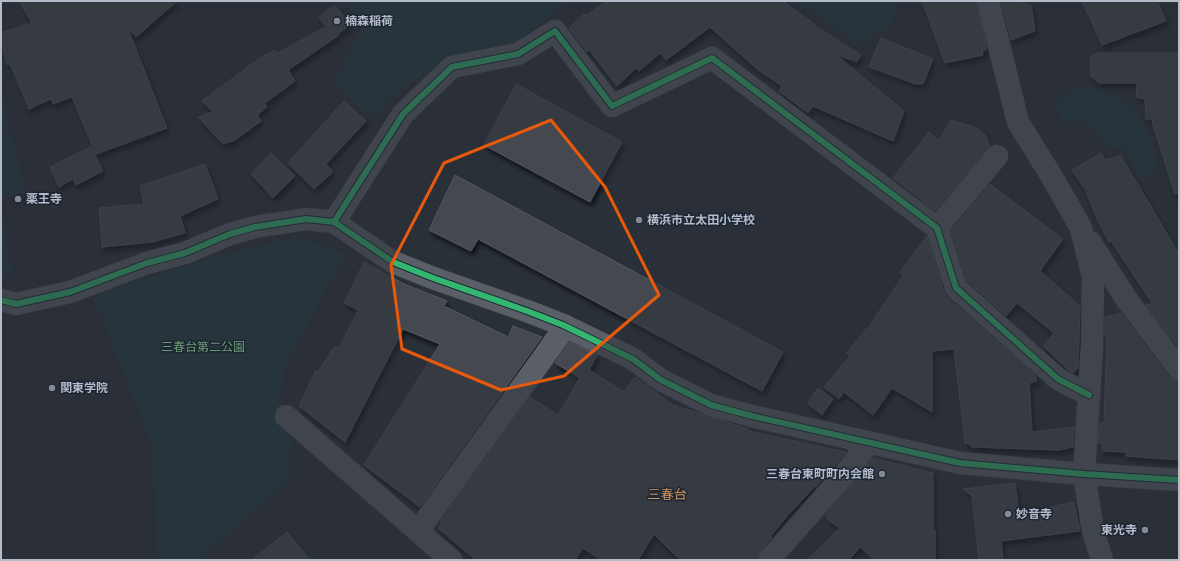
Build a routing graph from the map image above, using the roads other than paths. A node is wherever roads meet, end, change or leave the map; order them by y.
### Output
1 (988, 1) edge
2 (997, 156) dead end
3 (334, 222) junction
4 (938, 228) junction
5 (1081, 228) junction
6 (1, 300) edge
7 (566, 326) junction
8 (1179, 369) edge
9 (1089, 395) junction
10 (286, 416) dead end
11 (870, 443) junction
12 (1084, 474) junction
13 (1179, 480) edge
14 (418, 531) junction
15 (450, 560) edge
16 (770, 560) edge
17 (1102, 560) edge

1 - 5 street
2 - 4 street
3 - 4 street
3 - 6 street
3 - 7 street
4 - 9 street
5 - 8 street
5 - 9 street
7 - 11 street
7 - 14 street
9 - 12 street
10 - 14 street
11 - 12 street
11 - 16 street
12 - 13 street
12 - 17 street
14 - 15 street

